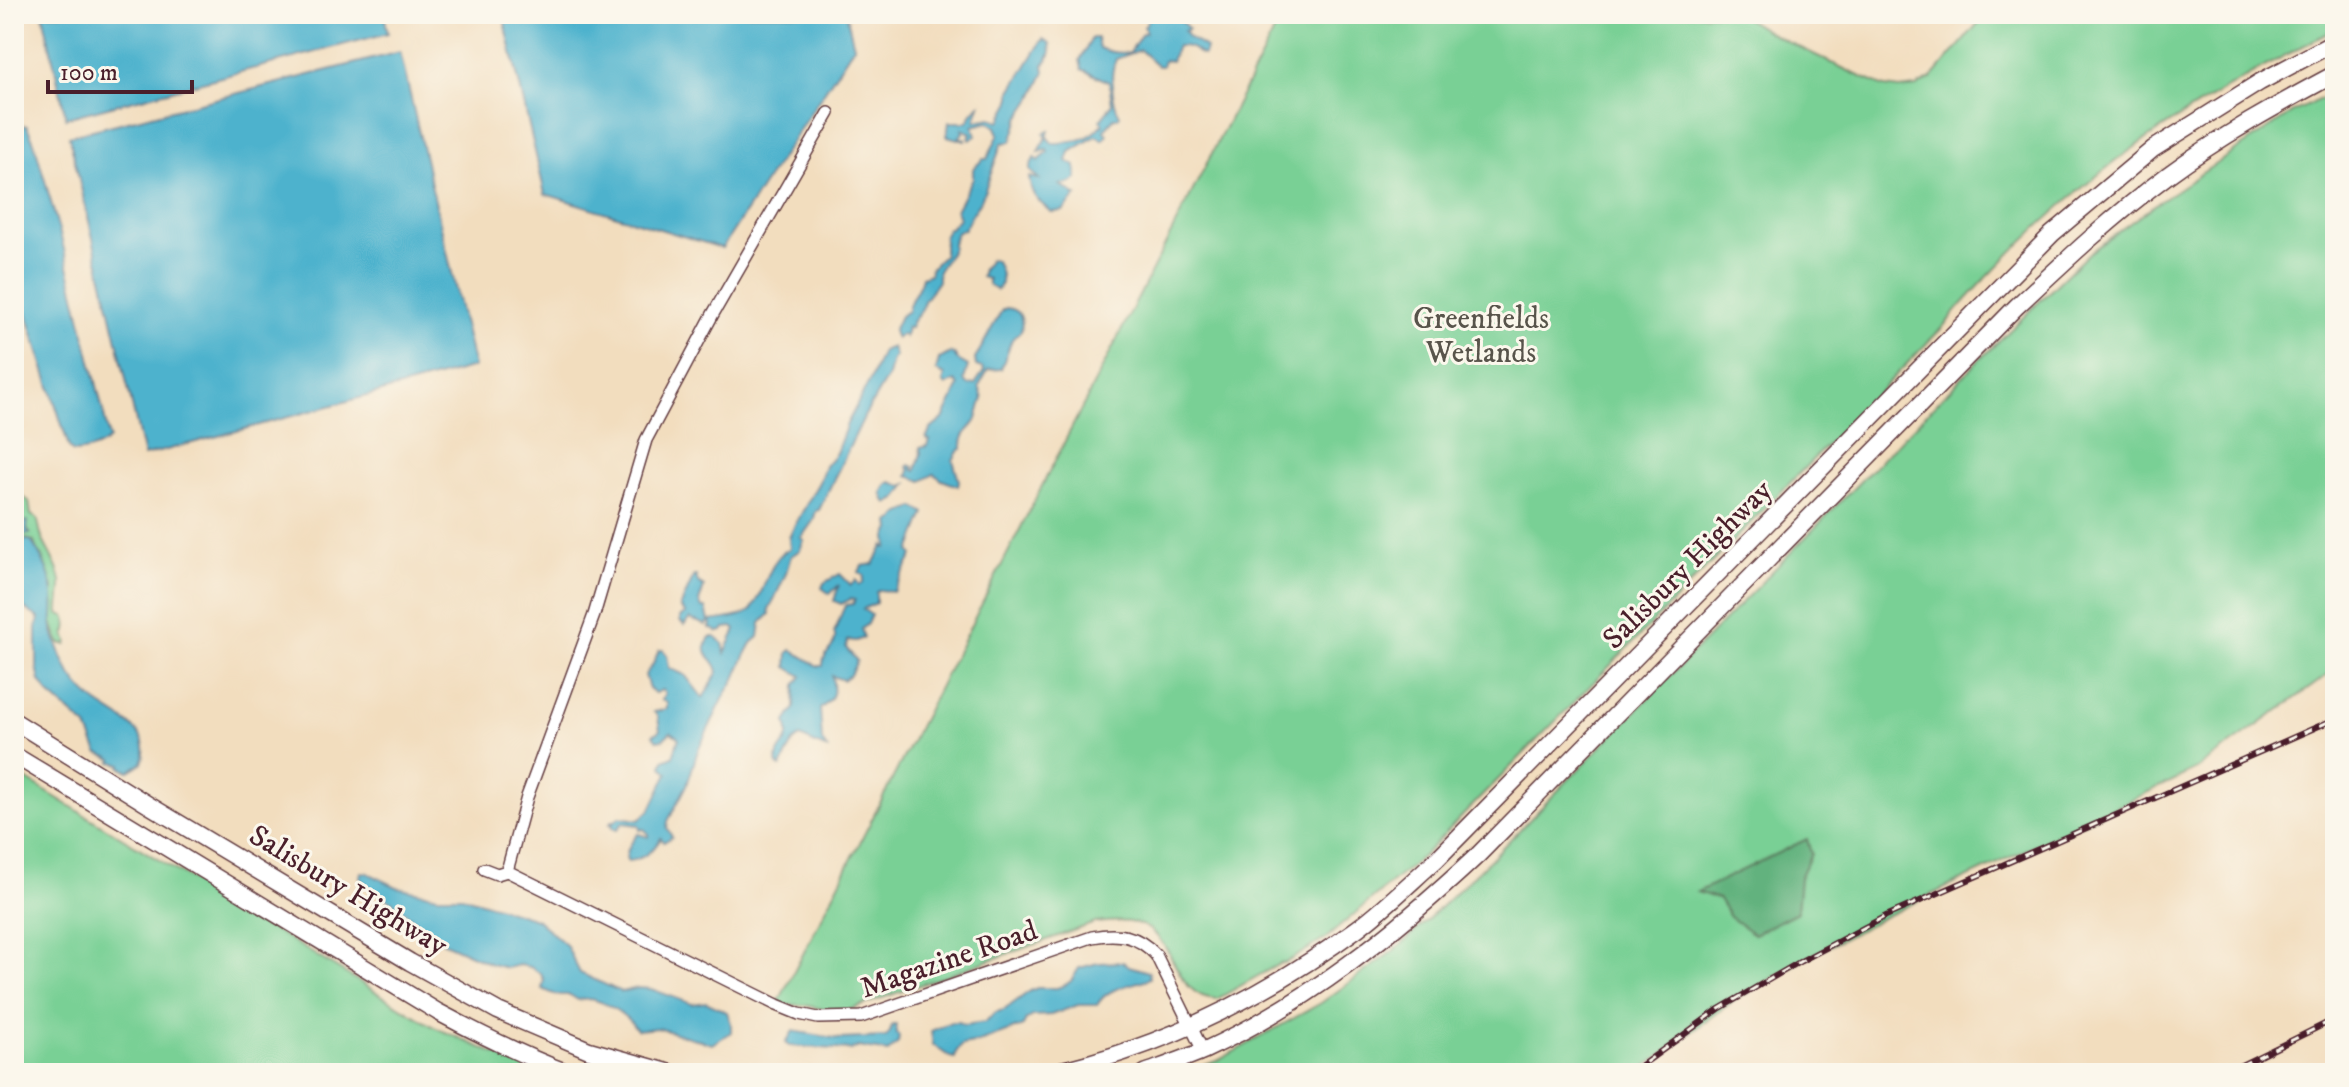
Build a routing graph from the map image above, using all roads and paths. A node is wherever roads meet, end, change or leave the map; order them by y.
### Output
1 (2335, 42) edge
2 (2335, 74) edge
3 (829, 113) dead end
4 (14, 721) edge
5 (14, 755) edge
6 (484, 869) dead end
7 (507, 871) junction
8 (1191, 1027) junction
9 (1203, 1051) junction
10 (568, 1073) edge
11 (671, 1073) edge
12 (1049, 1073) edge
13 (1145, 1073) edge

1 - 8 highway, Salisbury Highway
2 - 9 highway, Salisbury Highway
3 - 7 street
4 - 11 highway, Salisbury Highway
5 - 10 highway, Salisbury Highway
6 - 7 street, Magazine Road
7 - 8 street, Magazine Road
8 - 9 street, Magazine Road
8 - 12 highway, Salisbury Highway
9 - 13 highway, Salisbury Highway

